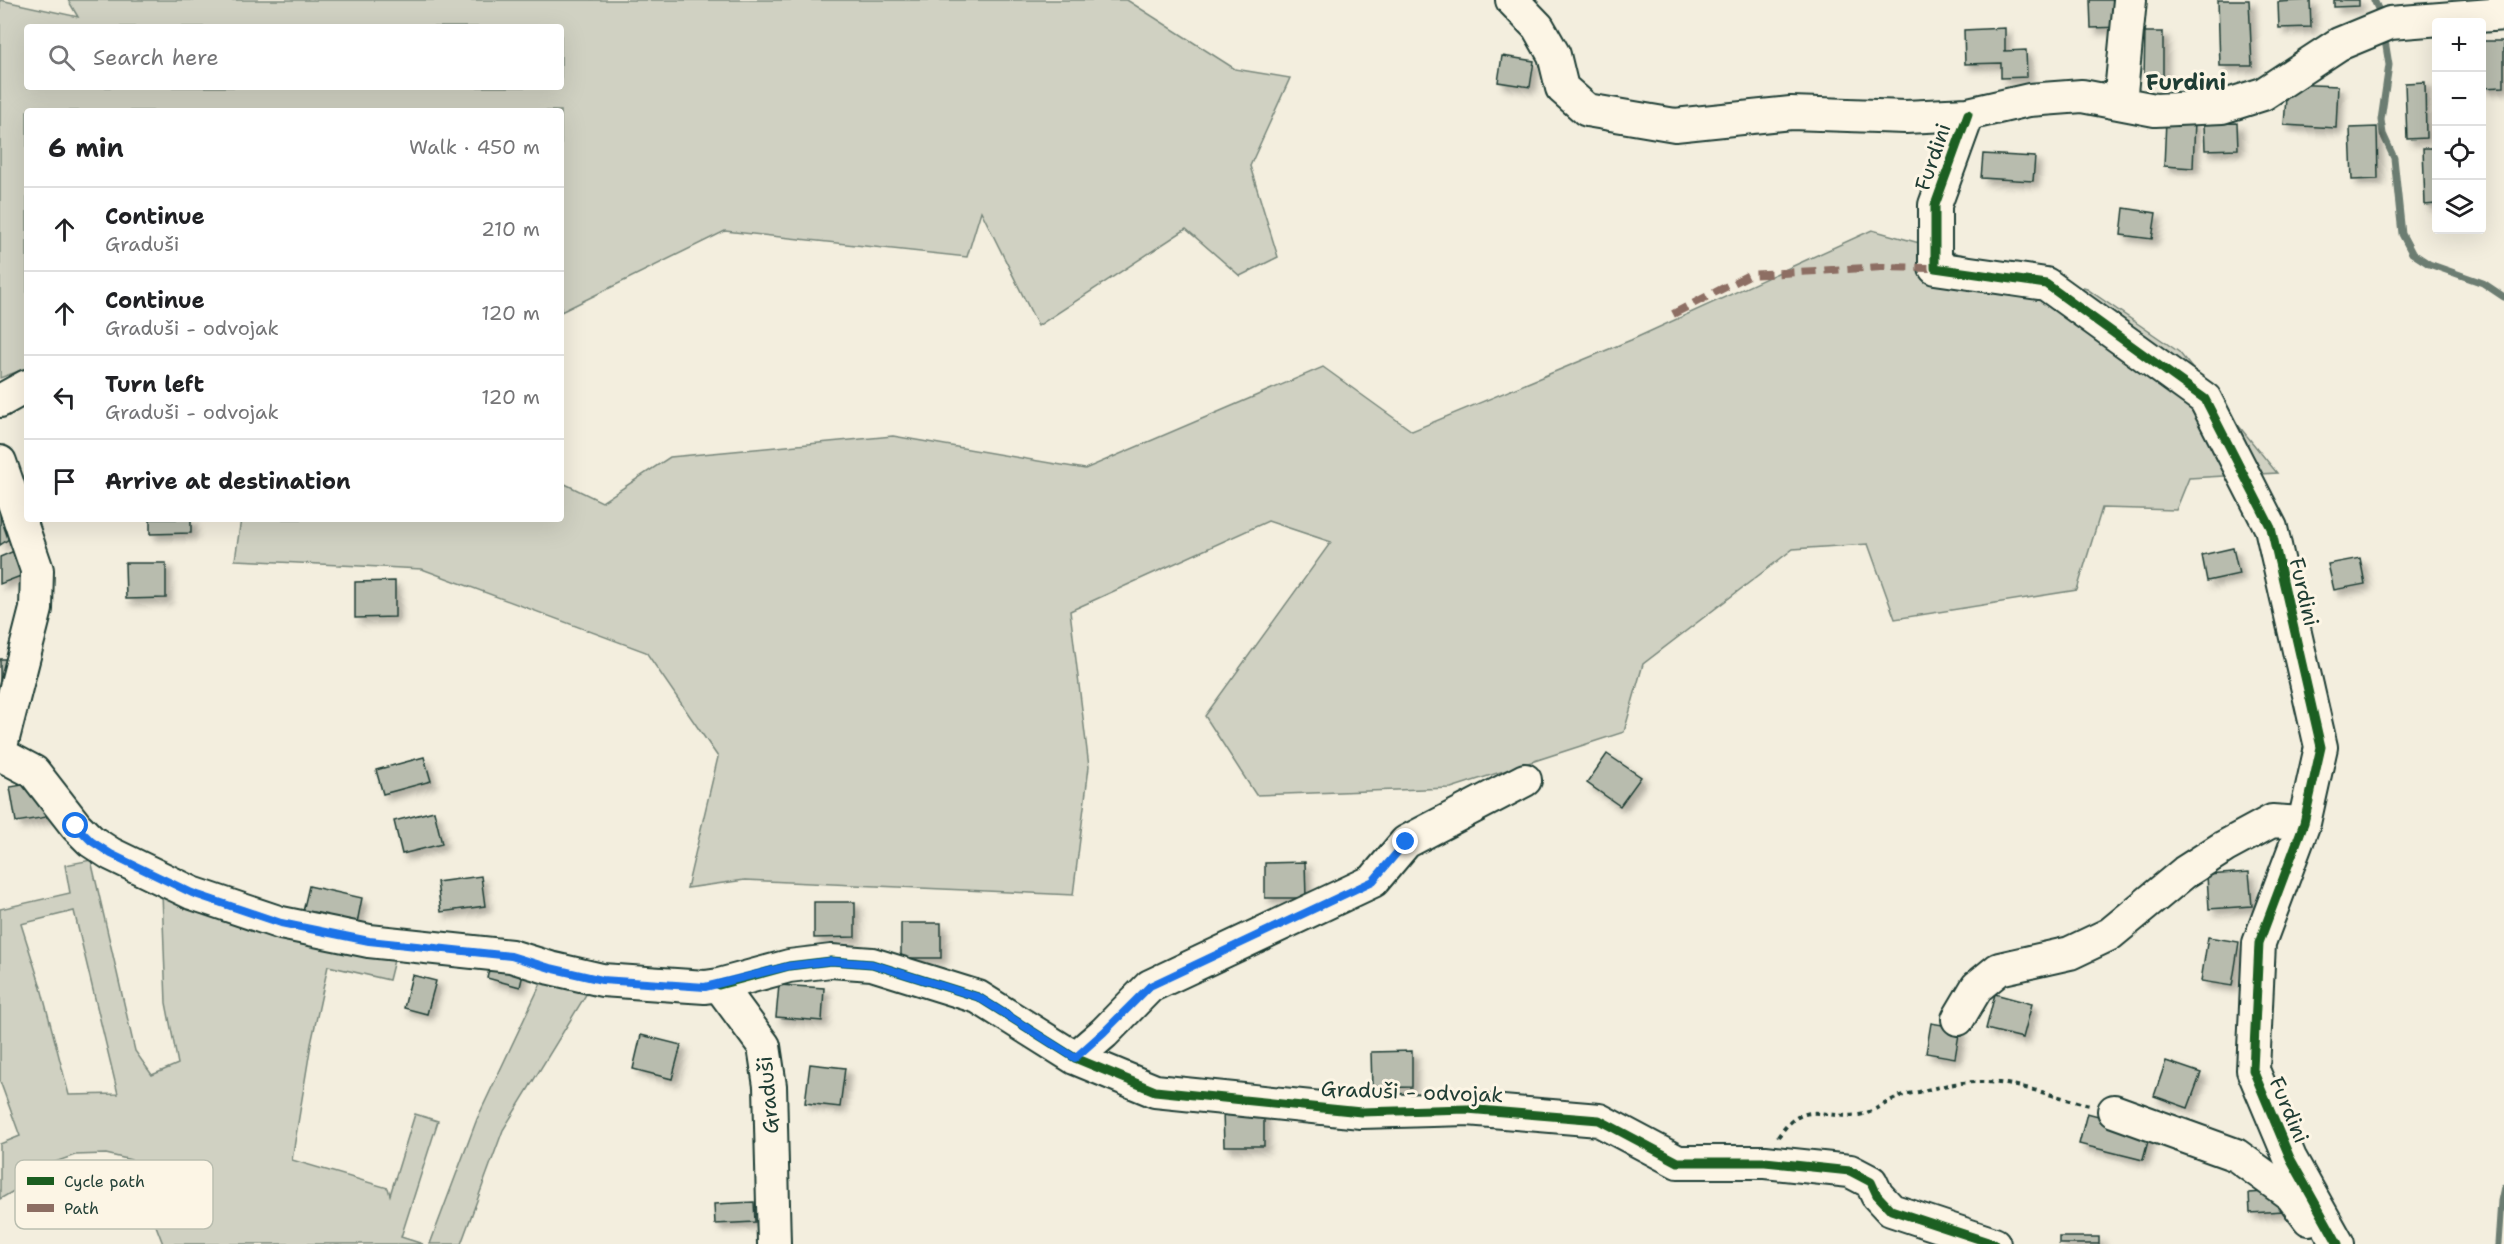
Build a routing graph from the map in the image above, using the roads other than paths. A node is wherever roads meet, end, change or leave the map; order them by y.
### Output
1 (1512, 0) edge
2 (2130, 0) edge
3 (2504, 14) edge
4 (2120, 103) junction
5 (1968, 114) junction
6 (24, 388) edge
7 (0, 401) edge
8 (0, 462) edge
9 (0, 752) edge
10 (1525, 780) dead end
11 (2304, 823) junction
12 (719, 985) junction
13 (1958, 1019) dead end
14 (1075, 1058) junction
15 (2114, 1111) road end
16 (774, 1244) edge
17 (1994, 1244) edge
18 (2328, 1244) edge
19 (2338, 1244) edge

1 - 5 street, Furdini
2 - 4 street
3 - 4 street, Furdini
4 - 5 street, Furdini
5 - 11 street, Furdini
6 - 7 street
8 - 9 street
9 - 12 street
10 - 14 street
11 - 13 street
11 - 19 street, Furdini
12 - 14 street, Graduši - odvojak
12 - 16 street, Graduši
14 - 17 street, Graduši - odvojak
15 - 18 street

